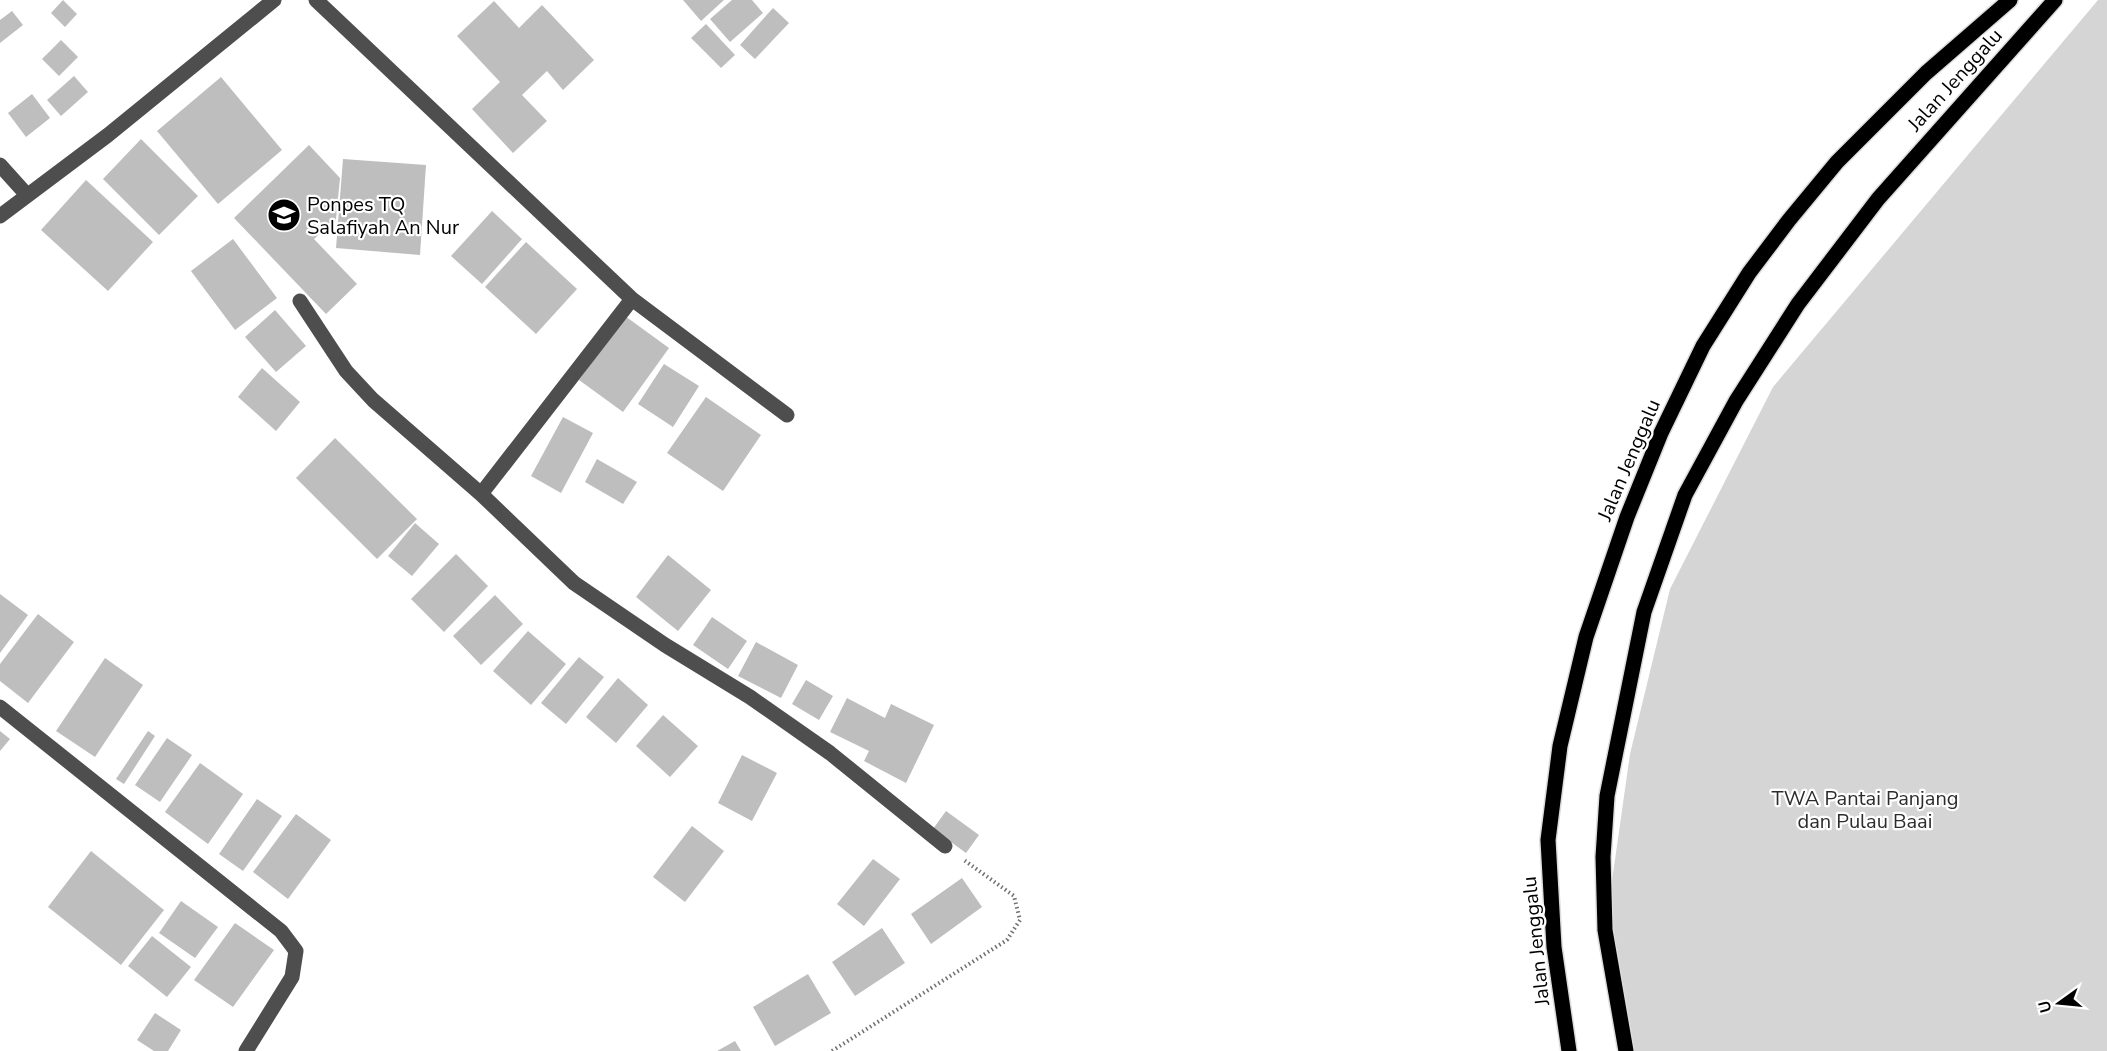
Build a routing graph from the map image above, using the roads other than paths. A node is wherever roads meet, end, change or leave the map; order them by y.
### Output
1 (274, 0) edge
2 (316, 0) edge
3 (2010, 0) edge
4 (2055, 0) edge
5 (0, 165) edge
6 (27, 195) junction
7 (0, 216) edge
8 (632, 299) junction
9 (300, 301) dead end
10 (787, 415) dead end
11 (481, 494) junction
12 (0, 707) edge
13 (945, 846) road end
14 (246, 1051) edge
15 (1569, 1051) edge
16 (1626, 1051) edge

1 - 6 street
2 - 8 street
3 - 15 main road, Jalan Jenggalu
4 - 16 main road, Jalan Jenggalu
5 - 6 street
6 - 7 street
8 - 10 street
8 - 11 street
9 - 11 street
11 - 13 street
12 - 14 street

